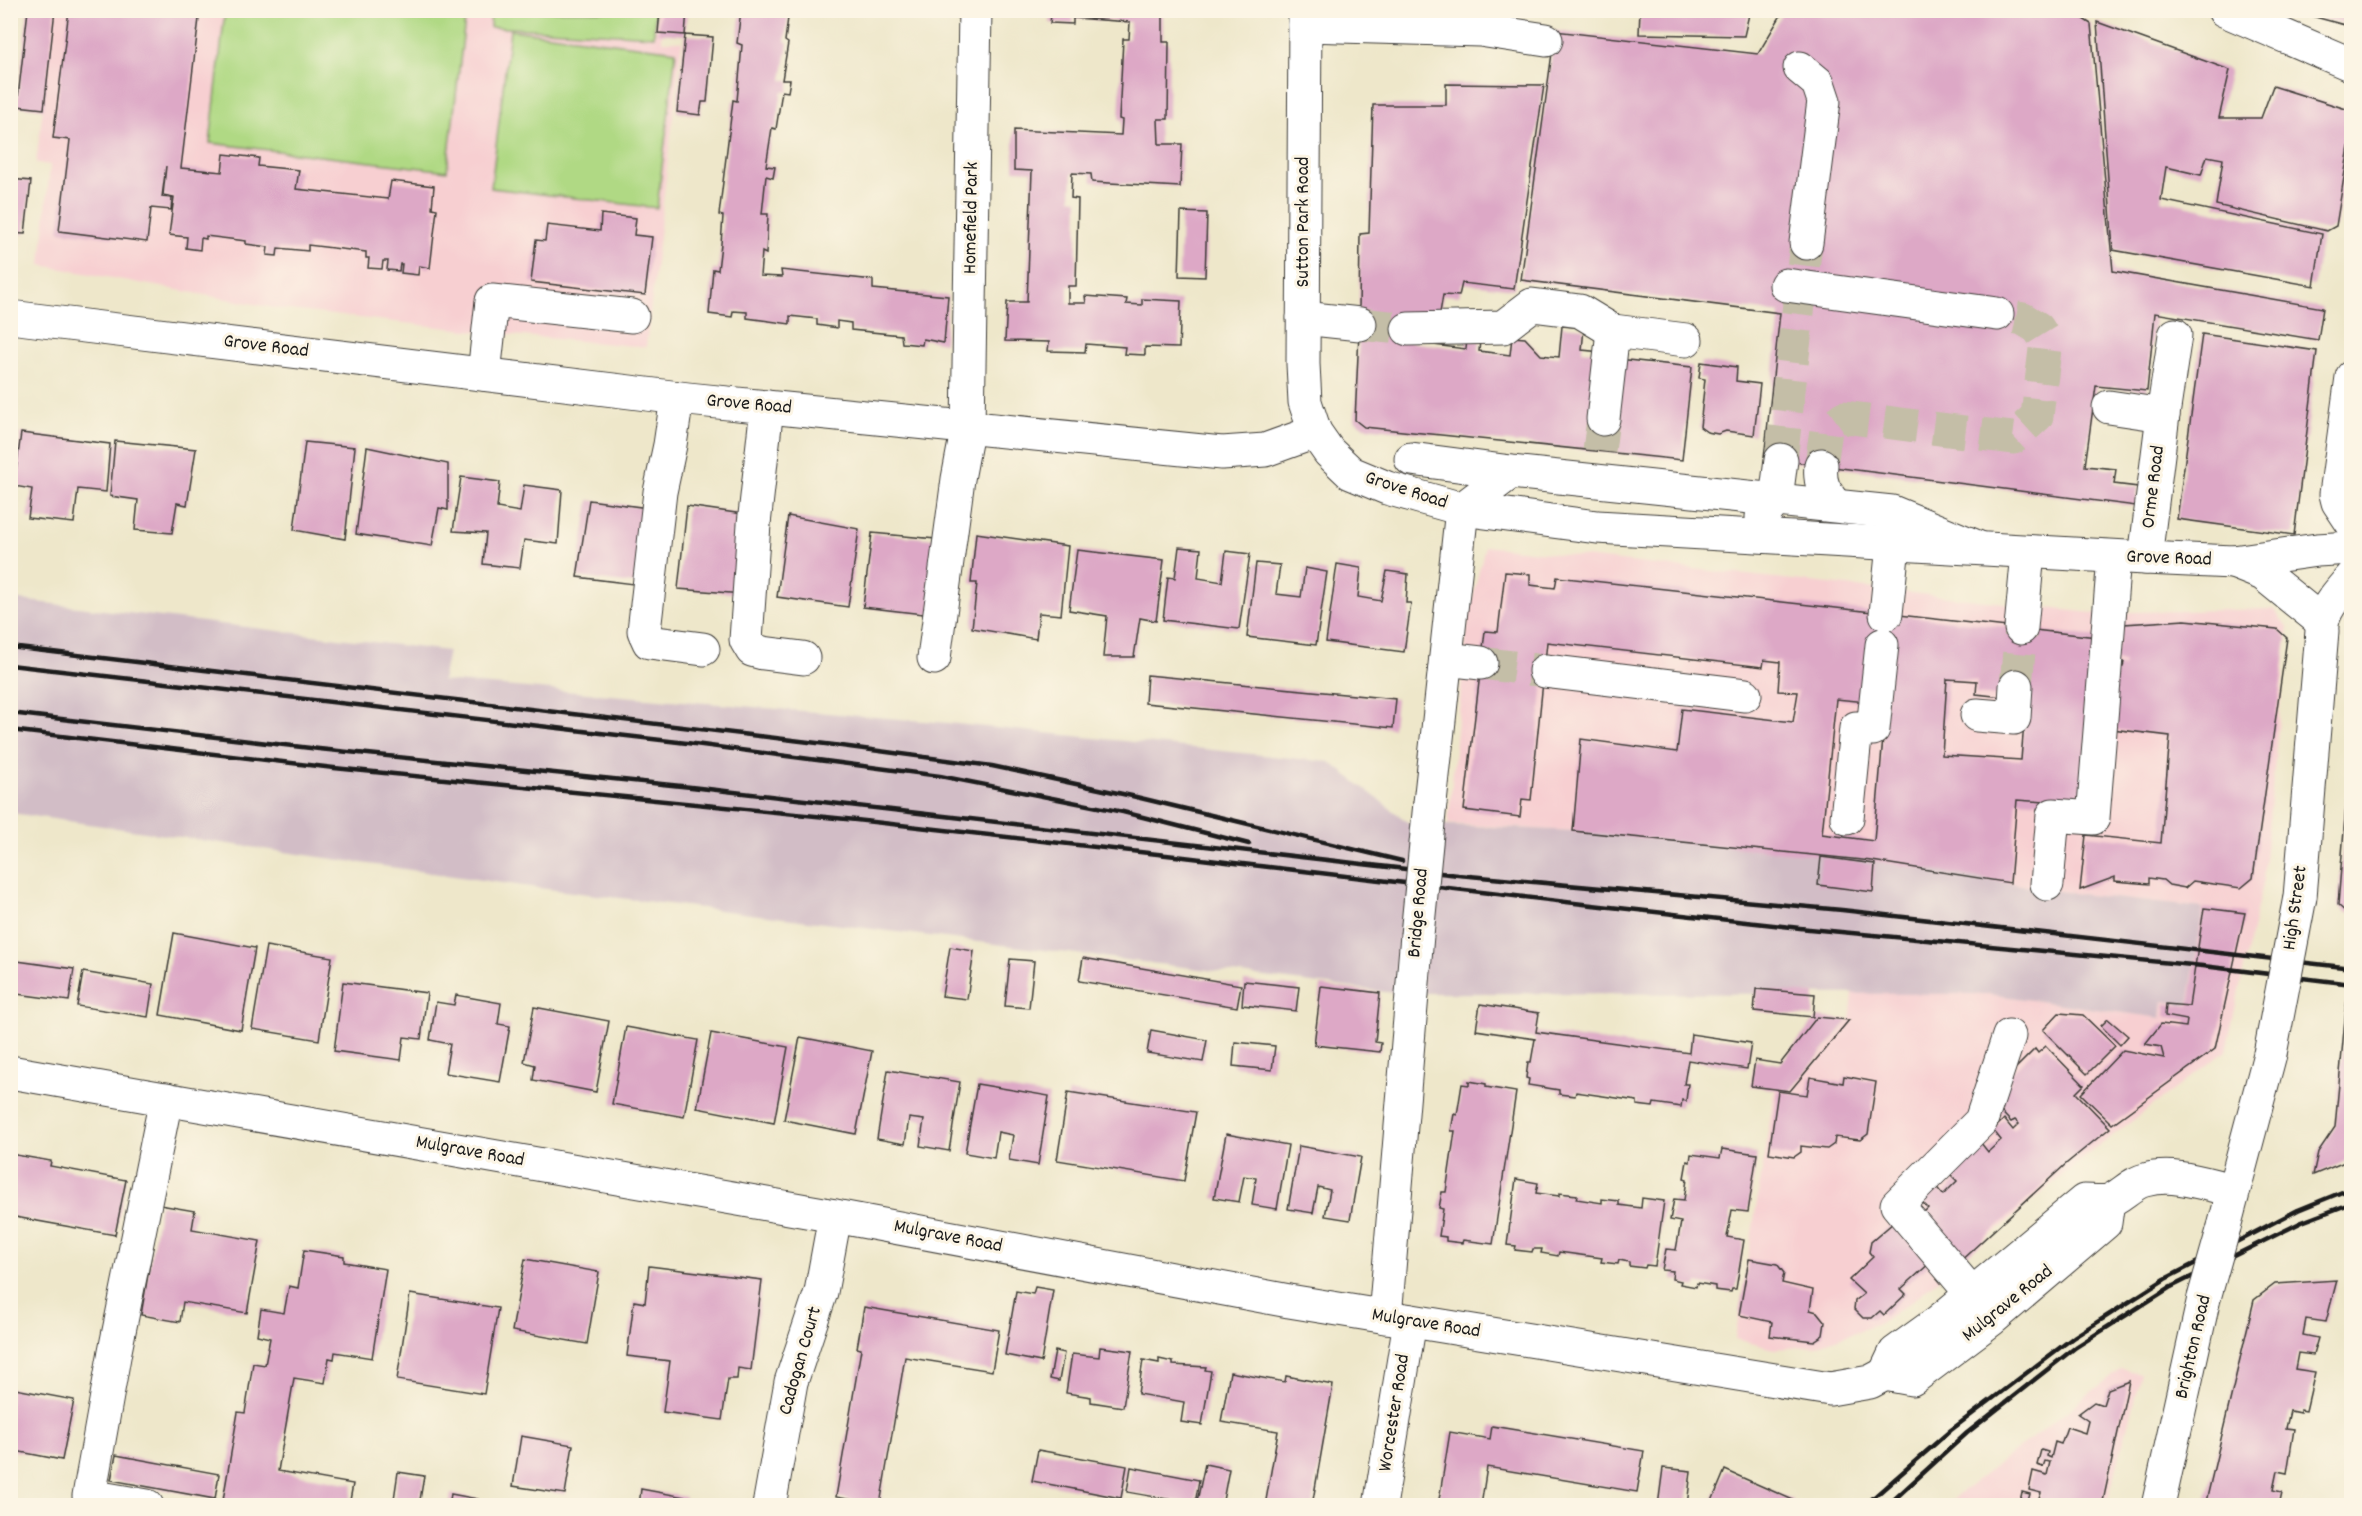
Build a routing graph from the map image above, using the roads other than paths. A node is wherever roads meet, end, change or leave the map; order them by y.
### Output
1 (975, 10) edge
2 (2224, 10) edge
3 (1305, 18) edge
4 (1546, 40) dead end
5 (2352, 65) edge
6 (1800, 68) dead end
7 (1806, 243) tunnel mouth
8 (1786, 285) dead end
9 (1997, 314) tunnel mouth
10 (633, 316) dead end
11 (10, 317) edge
12 (1303, 318) junction
13 (1360, 324) tunnel mouth
14 (1408, 329) tunnel mouth
15 (1613, 331) junction
16 (2175, 335) dead end
17 (1686, 340) dead end
18 (484, 374) junction
19 (2352, 377) edge
20 (677, 398) junction
21 (767, 407) junction
22 (2109, 407) dead end
23 (2163, 415) junction
24 (1603, 419) tunnel mouth
25 (968, 426) junction
26 (1315, 432) junction
27 (1411, 459) dead end
28 (1781, 460) tunnel mouth
29 (1821, 465) tunnel mouth
30 (1511, 472) junction
31 (1776, 499) junction
32 (1835, 505) junction
33 (1462, 510) junction
34 (2352, 523) edge
35 (1745, 536) junction
36 (1893, 545) junction
37 (2352, 548) edge
38 (1986, 550) junction
39 (2028, 552) junction
40 (2129, 558) junction
41 (2233, 562) junction
42 (2352, 577) edge
43 (2321, 621) junction
44 (2021, 628) tunnel mouth
45 (703, 649) dead end
46 (802, 658) dead end
47 (934, 658) dead end
48 (1446, 659) junction
49 (1481, 663) tunnel mouth
50 (1545, 671) tunnel mouth
51 (2016, 686) tunnel mouth
52 (1745, 695) dead end
53 (1977, 715) dead end
54 (1847, 818) dead end
55 (2048, 884) dead end
56 (2009, 1036) dead end
57 (10, 1072) edge
58 (166, 1099) junction
59 (2233, 1190) junction
60 (2108, 1200) junction
61 (835, 1216) junction
62 (1971, 1293) junction
63 (1398, 1319) junction
64 (1992, 1319) junction
65 (1885, 1374) junction
66 (147, 1506) edge
67 (769, 1506) edge
68 (1380, 1506) edge
69 (2158, 1506) edge

1 - 25 main road, Homefield Park
2 - 5 main road
3 - 4 main road
3 - 12 main road, Sutton Park Road
6 - 7 main road
8 - 9 main road
10 - 18 main road
11 - 18 main road, Grove Road
12 - 13 main road
12 - 26 main road, Sutton Park Road
14 - 15 main road
15 - 17 main road
15 - 24 main road
16 - 23 main road, Orme Road
18 - 20 main road, Grove Road
19 - 34 main road
20 - 21 main road, Grove Road
20 - 45 main road
21 - 25 main road, Grove Road
21 - 46 main road
22 - 23 main road
23 - 40 main road, Orme Road
25 - 26 main road, Grove Road
25 - 47 main road, Homefield Park
26 - 33 main road, Grove Road
27 - 30 main road, Grove Road
28 - 31 main road
29 - 32 main road
30 - 31 main road, Grove Road
30 - 33 main road, Grove Road
31 - 32 main road, Grove Road
31 - 35 main road
32 - 38 main road, Grove Road
33 - 35 main road, Grove Road
33 - 48 main road, Bridge Road
35 - 36 main road, Grove Road
36 - 38 main road, Grove Road
36 - 54 main road
37 - 41 main road, Grove Road
38 - 39 main road, Grove Road
39 - 40 main road, Grove Road
39 - 44 main road
40 - 41 main road, Grove Road
40 - 55 main road, Orme Road
41 - 43 main road
42 - 43 main road
43 - 59 main road, High Street, bridge
48 - 49 main road
48 - 63 main road, Bridge Road, bridge
50 - 52 main road
51 - 53 main road
56 - 62 main road
57 - 58 main road, Mulgrave Road
58 - 61 main road, Mulgrave Road
58 - 66 main road
59 - 60 main road, Mulgrave Road
59 - 69 main road, Brighton Road, bridge
60 - 62 main road, Mulgrave Road
60 - 64 main road, Mulgrave Road
61 - 63 main road, Mulgrave Road
61 - 67 main road, Cadogan Court
62 - 64 main road
62 - 65 main road, Mulgrave Road
63 - 65 main road, Mulgrave Road
63 - 68 main road, Worcester Road
64 - 65 main road, Mulgrave Road

